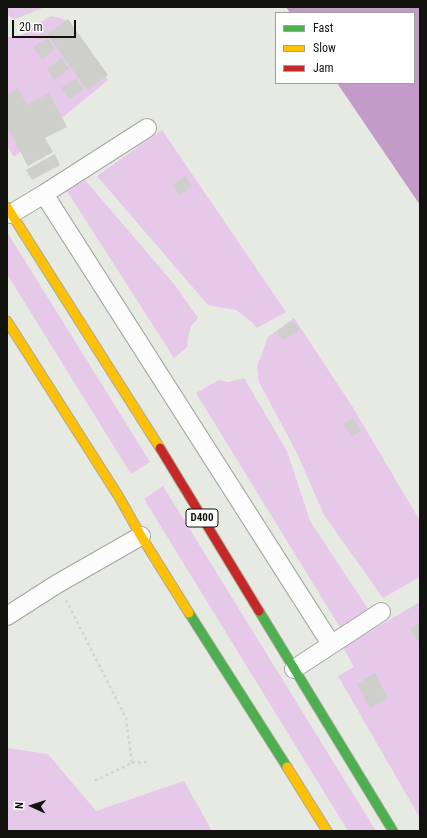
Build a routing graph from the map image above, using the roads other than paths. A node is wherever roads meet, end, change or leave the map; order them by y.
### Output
1 (147, 128) dead end
2 (44, 194) junction
3 (9, 210) edge
4 (7, 321) edge
5 (141, 536) junction
6 (381, 612) dead end
7 (7, 616) edge
8 (331, 644) junction
9 (294, 669) junction
10 (327, 831) edge
11 (393, 831) edge

1 - 2 street
2 - 3 street
2 - 8 street
3 - 9 highway, D400
4 - 5 highway
5 - 7 street
5 - 10 highway
6 - 8 street
8 - 9 street
9 - 11 highway, D400

